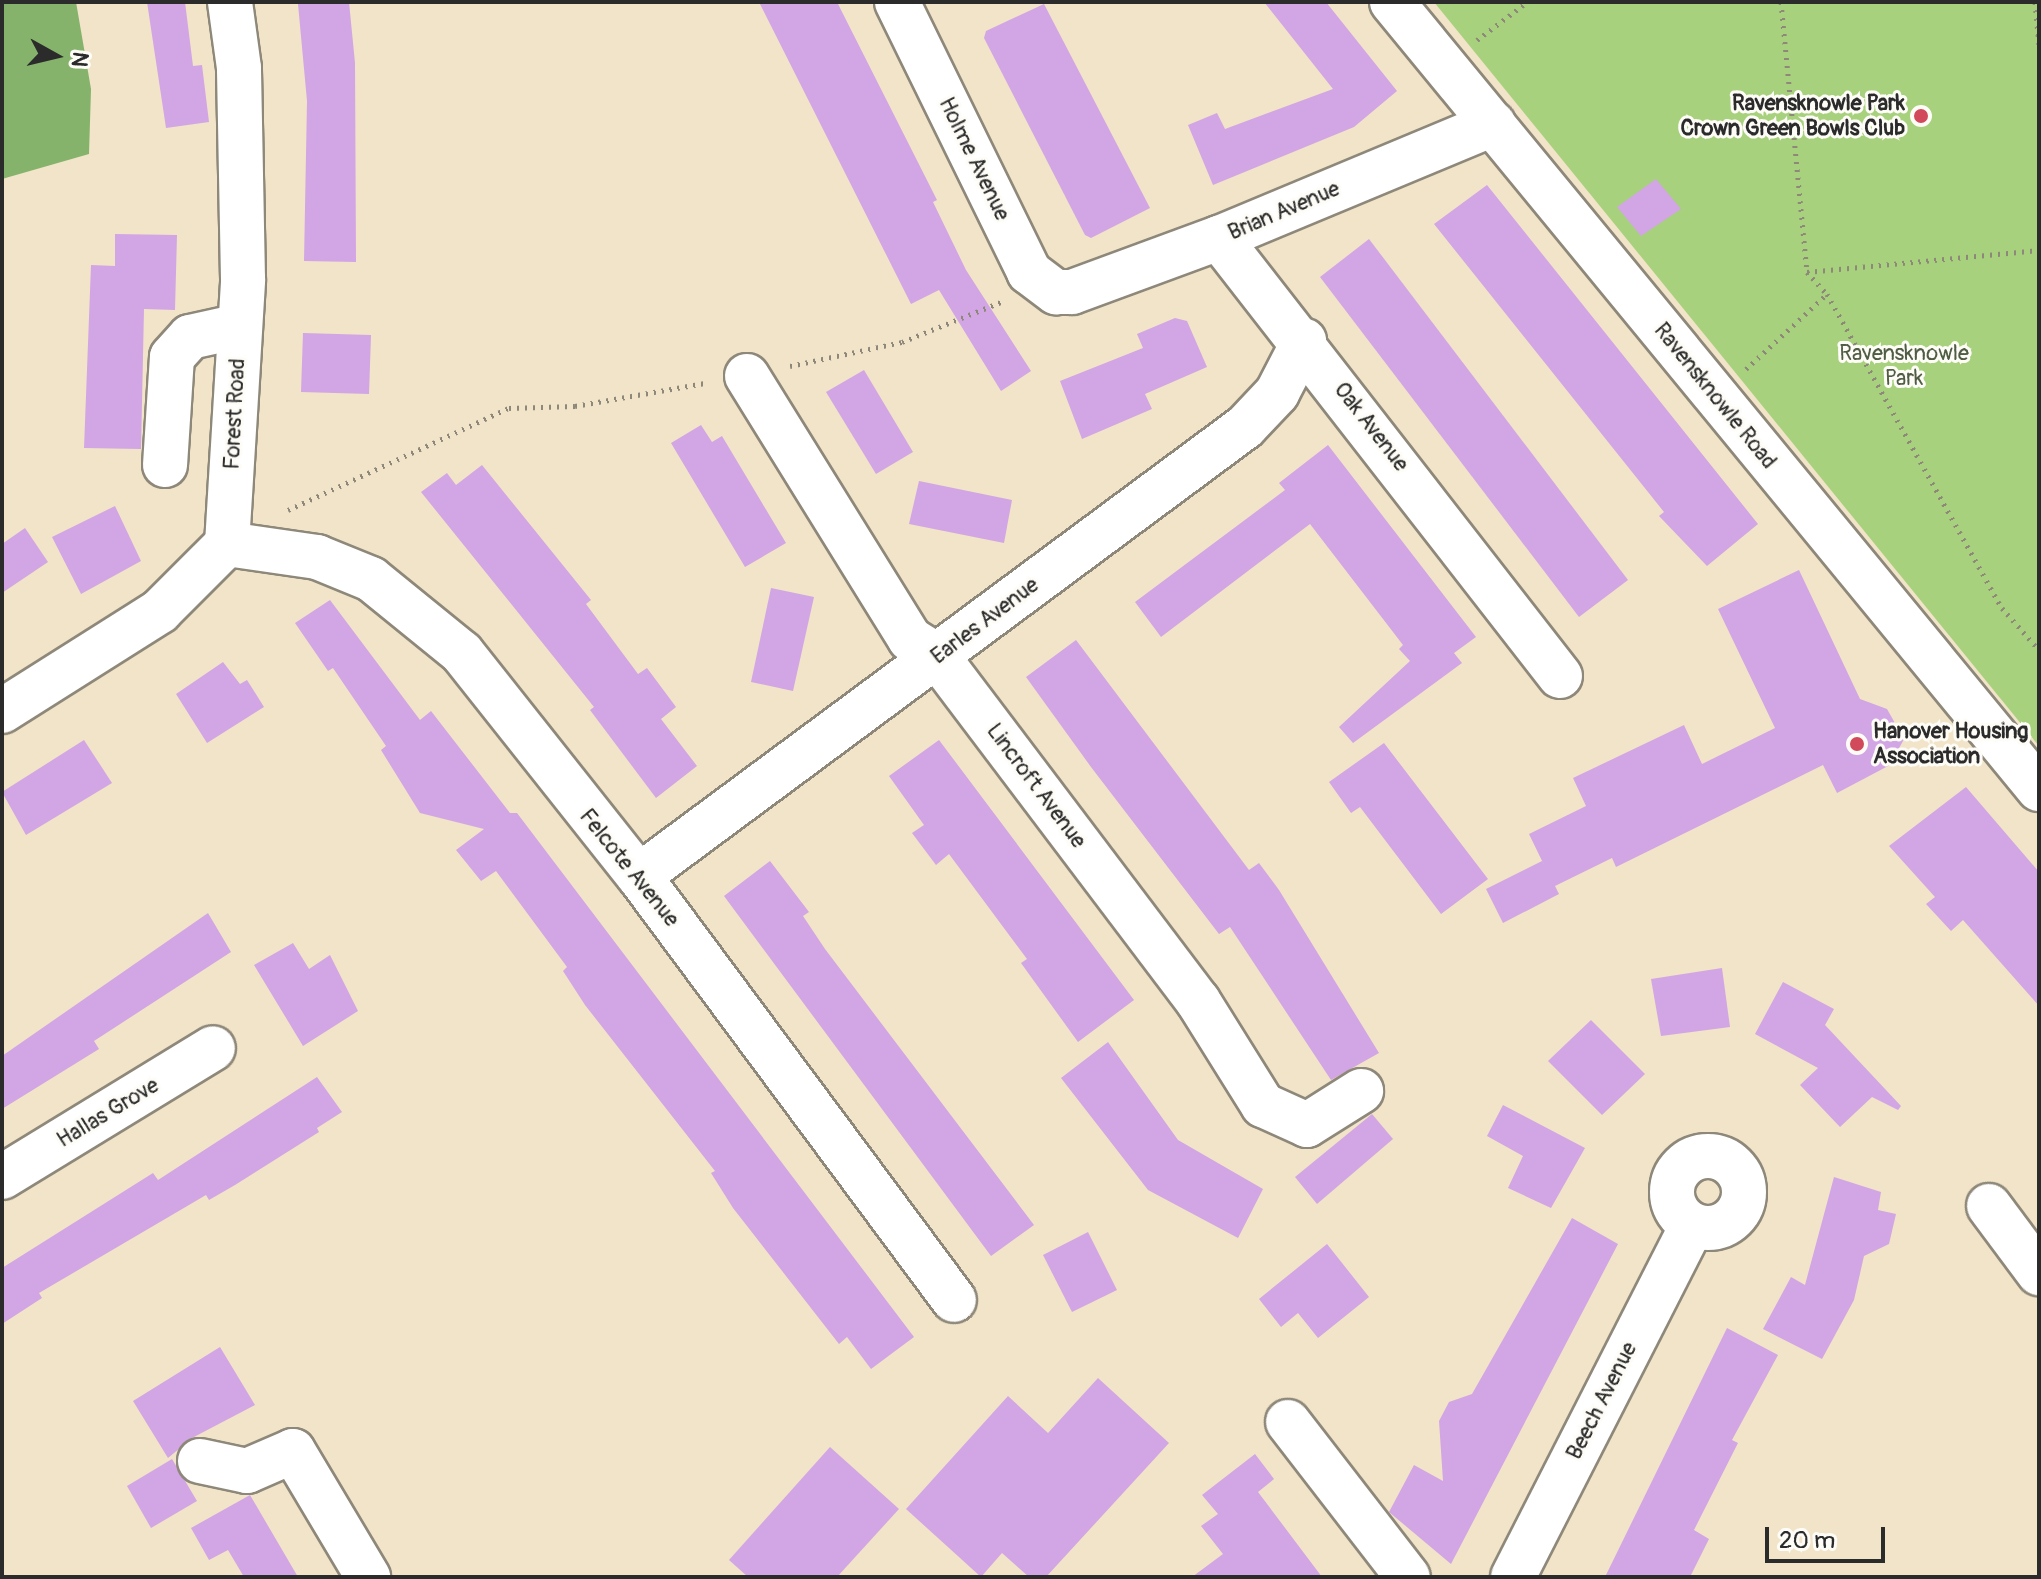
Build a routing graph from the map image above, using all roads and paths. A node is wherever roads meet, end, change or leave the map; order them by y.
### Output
1 (230, 2) edge
2 (897, 2) edge
3 (1392, 2) edge
4 (1527, 2) edge
5 (1781, 2) edge
6 (2035, 2) edge
7 (1470, 31) dead end
8 (2039, 45) edge
9 (1493, 124) junction
10 (1219, 238) junction
11 (2039, 250) edge
12 (1807, 272) junction
13 (1057, 288) junction
14 (1827, 294) junction
15 (240, 326) junction
16 (1304, 341) junction
17 (747, 376) junction
18 (1716, 397) junction
19 (165, 465) dead end
20 (239, 545) junction
21 (2039, 650) edge
22 (937, 656) junction
23 (1560, 676) dead end
24 (2, 711) edge
25 (2039, 789) edge
26 (639, 876) junction
27 (213, 1048) dead end
28 (1361, 1091) dead end
29 (2, 1177) edge
30 (1989, 1206) dead end
31 (1692, 1225) dead end
32 (2039, 1273) edge
33 (954, 1300) dead end
34 (1288, 1422) dead end
35 (200, 1461) dead end
36 (368, 1577) edge
37 (1408, 1577) edge
38 (1513, 1577) edge

1 - 15 street, Forest Road
2 - 13 street, Holme Avenue
3 - 9 street, Ravensknowle Road
4 - 7 path
5 - 12 path
6 - 8 path
9 - 10 street, Brian Avenue
9 - 18 street, Ravensknowle Road
10 - 13 street, Brian Avenue
10 - 16 street, Oak Avenue
11 - 12 path
12 - 14 path
13 - 17 path
14 - 18 path
14 - 21 path
15 - 19 street
15 - 20 street, Forest Road
16 - 22 street, Earles Avenue
16 - 23 street, Oak Avenue
17 - 20 path
17 - 22 street, Lincroft Avenue
18 - 25 street, Ravensknowle Road
20 - 24 street
20 - 26 street, Felcote Avenue
22 - 26 street, Earles Avenue
22 - 28 street, Lincroft Avenue
26 - 33 street, Felcote Avenue
27 - 29 street, Hallas Grove
30 - 32 street
31 - 38 street, Beech Avenue
34 - 37 street
35 - 36 street

